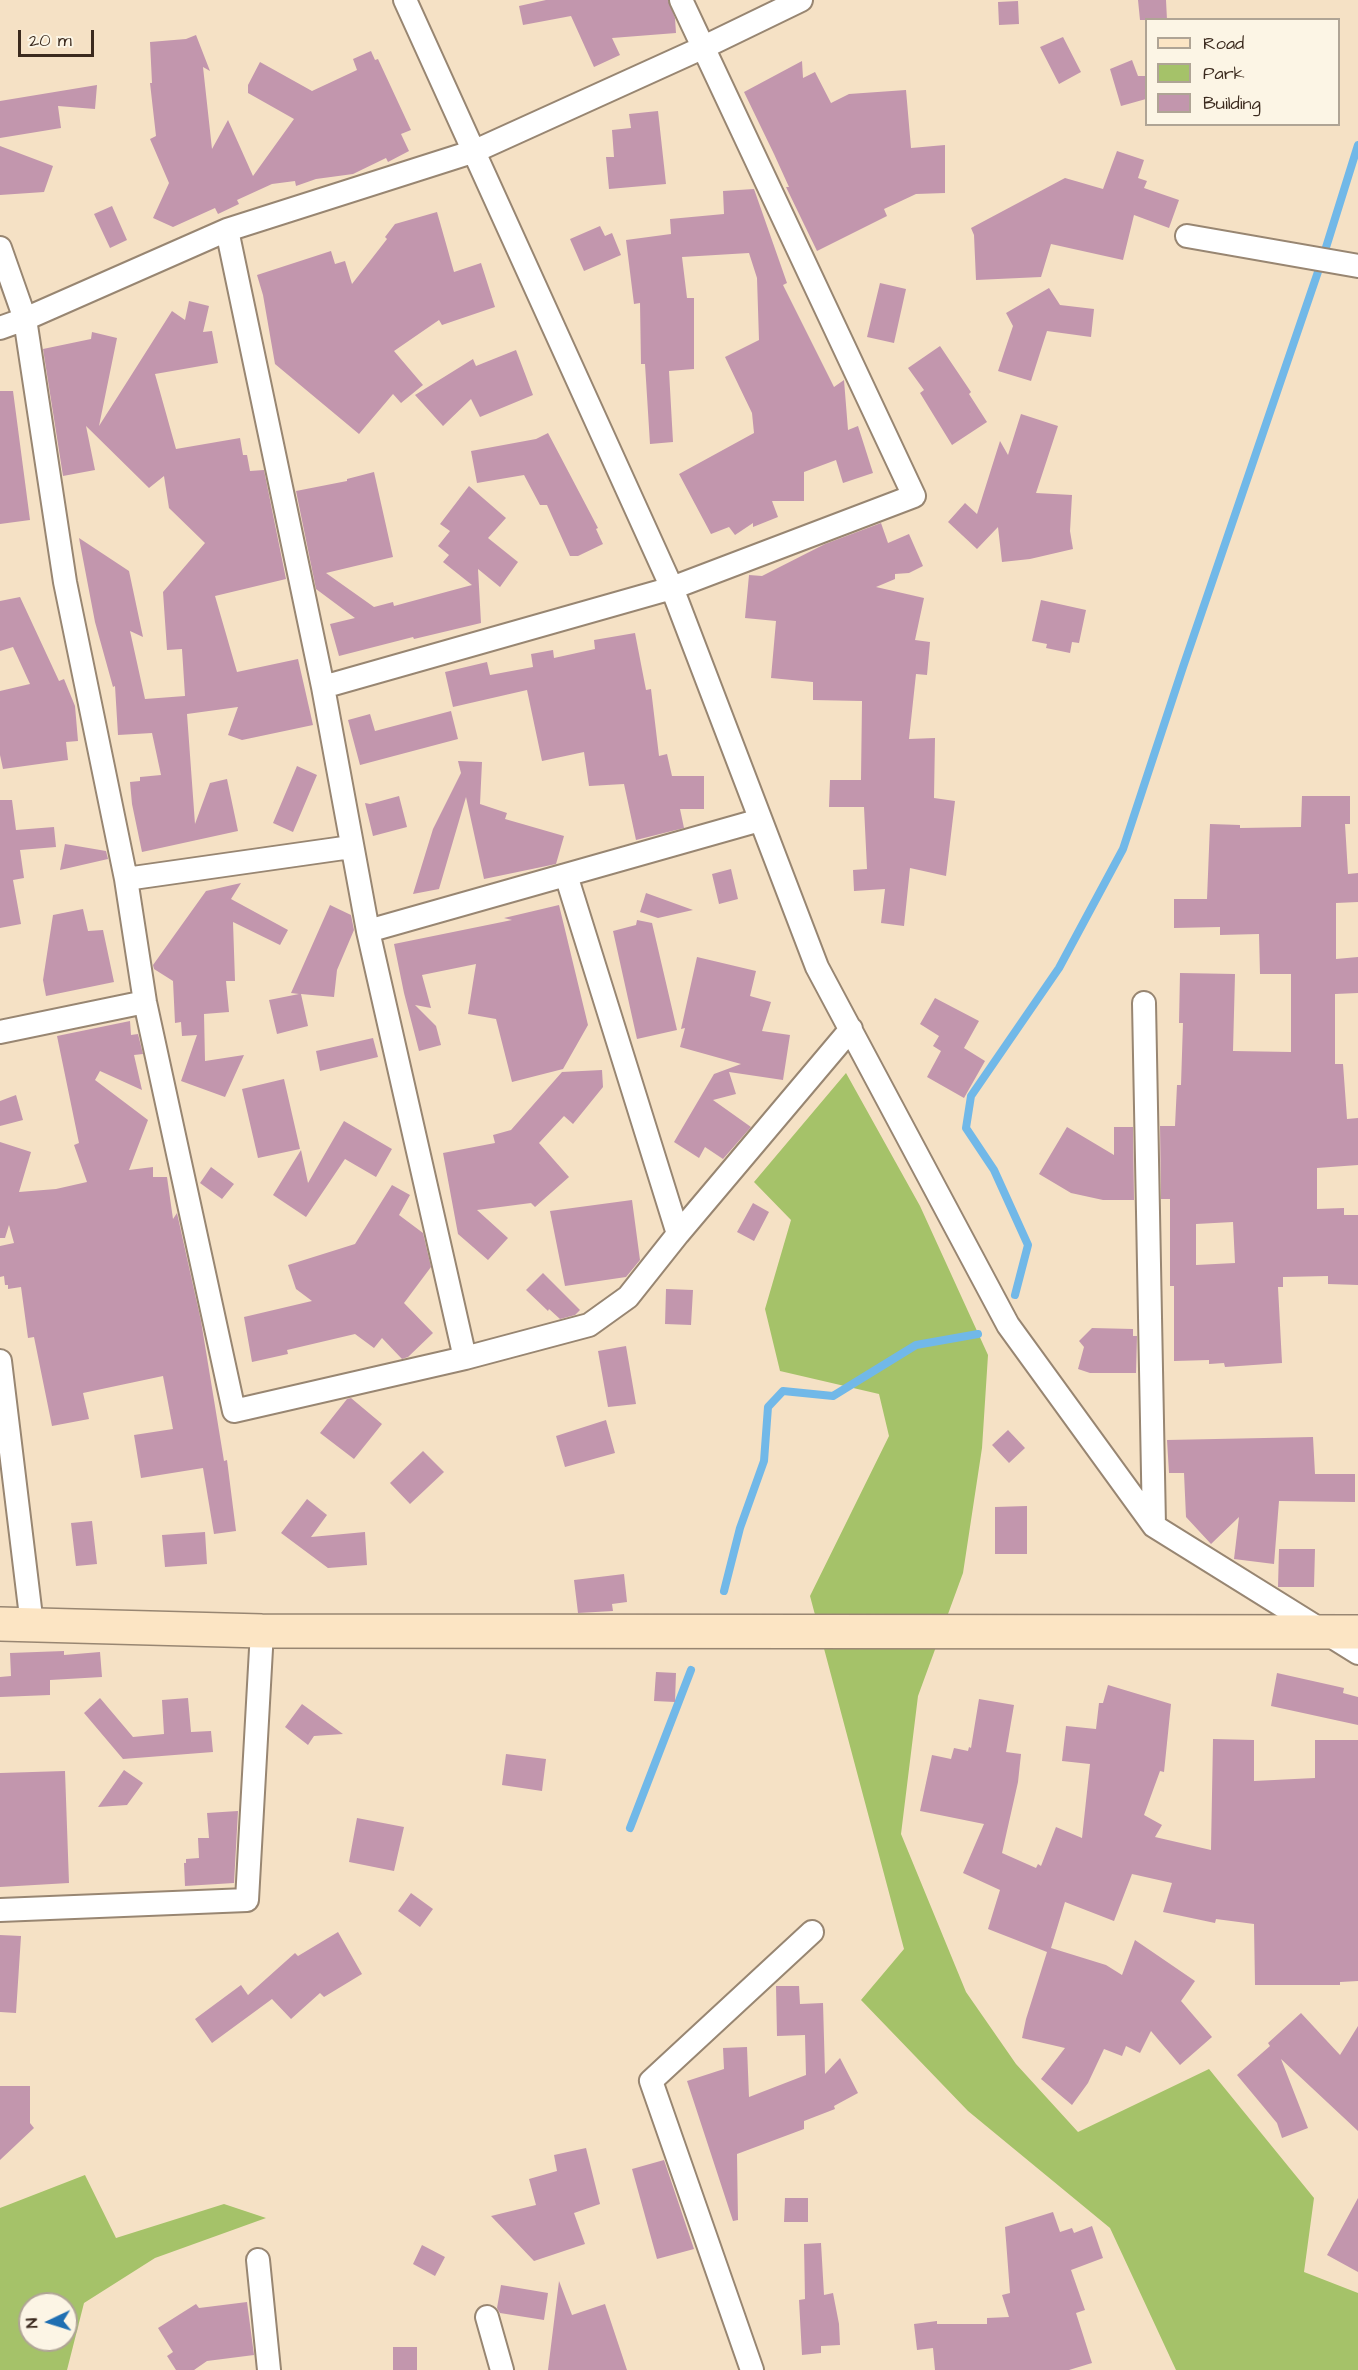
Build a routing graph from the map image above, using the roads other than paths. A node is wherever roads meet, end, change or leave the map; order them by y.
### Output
1 (405, 0) edge
2 (681, 0) edge
3 (801, 0) edge
4 (702, 48) junction
5 (475, 151) junction
6 (227, 230) junction
7 (1187, 237) dead end
8 (0, 248) edge
9 (1358, 266) edge
10 (25, 319) junction
11 (0, 328) edge
12 (672, 588) junction
13 (323, 687) junction
14 (760, 820) junction
15 (351, 847) junction
16 (566, 875) junction
17 (126, 879) junction
18 (368, 932) junction
19 (145, 1002) junction
20 (1144, 1004) dead end
21 (851, 1029) junction
22 (0, 1032) edge
23 (678, 1234) junction
24 (465, 1358) junction
25 (0, 1361) edge
26 (1154, 1526) junction
27 (16, 1625) edge
28 (262, 1631) junction
29 (1358, 1632) edge
30 (1325, 1634) junction
31 (1358, 1653) edge
32 (0, 1910) edge
33 (812, 1932) dead end
34 (258, 2260) dead end
35 (487, 2317) dead end
36 (269, 2370) edge
37 (502, 2370) edge
38 (752, 2370) edge

1 - 5 street
2 - 4 street
3 - 4 street
4 - 5 street
4 - 12 street
5 - 6 street
5 - 12 street
6 - 10 street
6 - 13 street
7 - 9 street
8 - 10 street
10 - 11 street
10 - 17 street
12 - 13 street
12 - 14 street
13 - 15 street
14 - 16 street
14 - 21 street
15 - 17 street
15 - 18 street
16 - 18 street
16 - 23 street
17 - 19 street
18 - 24 street
19 - 22 street
19 - 24 street
20 - 26 street
21 - 23 street
21 - 26 street
23 - 24 street
25 - 27 street
26 - 30 street
27 - 28 street
28 - 30 street
28 - 32 street
29 - 30 street
30 - 31 street
33 - 38 street
34 - 36 street
35 - 37 street

